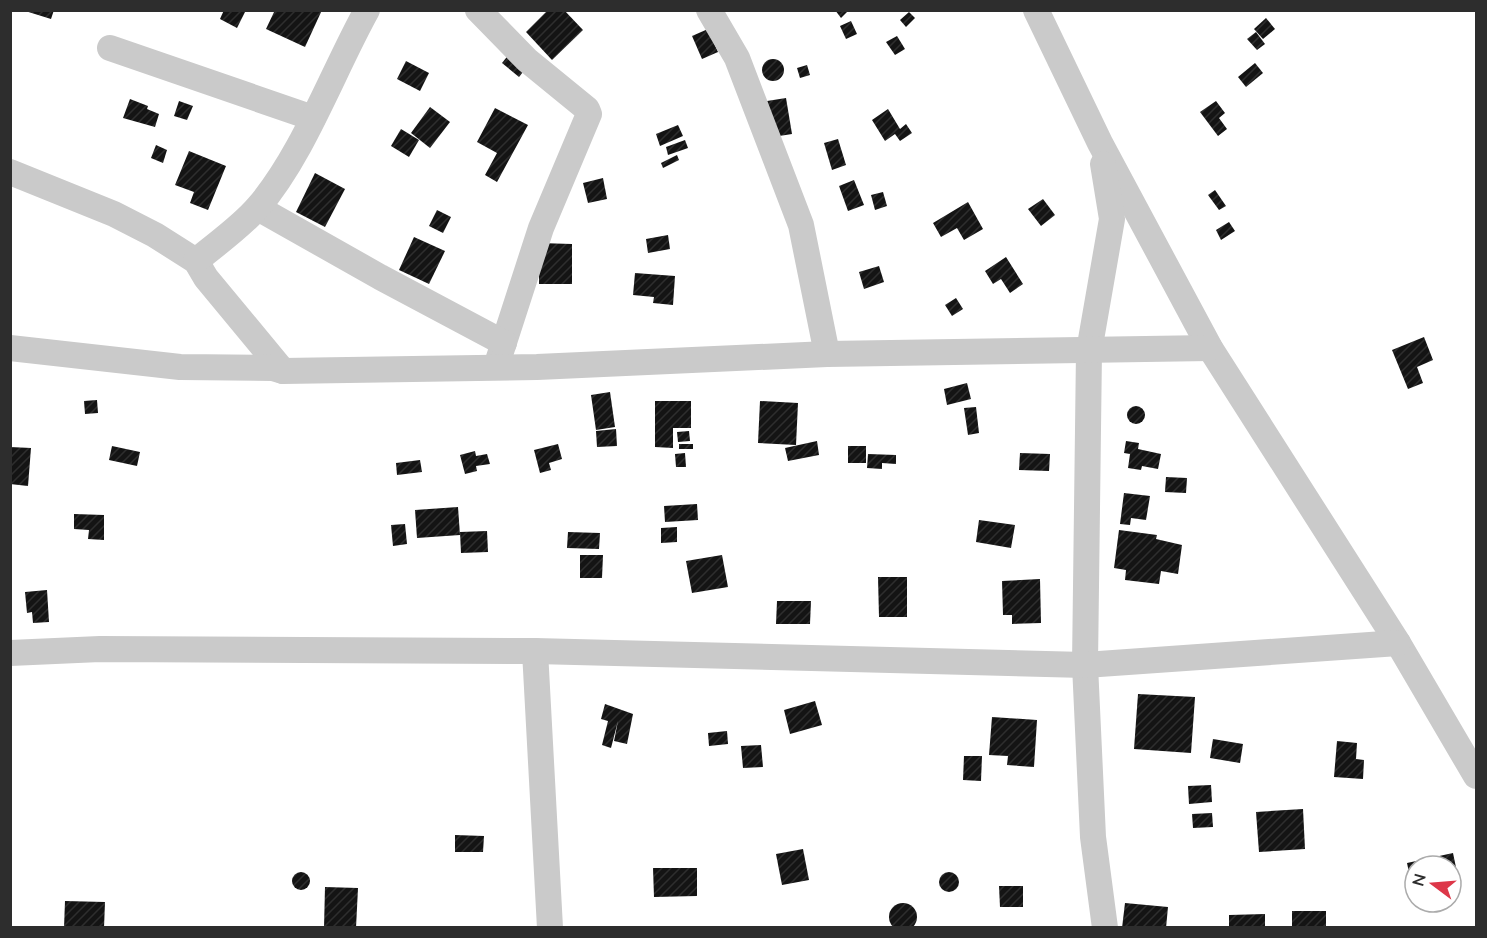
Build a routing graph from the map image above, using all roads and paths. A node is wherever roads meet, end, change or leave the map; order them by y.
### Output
1 (367, 10) edge
2 (478, 10) edge
3 (708, 10) edge
4 (1036, 10) edge
5 (110, 48) dead end
6 (313, 118) junction
7 (1100, 143) junction
8 (10, 172) edge
9 (258, 208) junction
10 (196, 261) junction
11 (504, 343) junction
12 (10, 348) edge
13 (1210, 348) junction
14 (1089, 351) junction
15 (827, 354) junction
16 (496, 367) junction
17 (283, 371) junction
18 (1398, 643) junction
19 (535, 651) junction
20 (10, 653) edge
21 (1084, 665) junction
22 (1476, 776) edge
23 (550, 927) edge
24 (1105, 927) edge

1 - 6 street
2 - 11 street
3 - 15 street
4 - 7 street
5 - 6 street
6 - 9 street
7 - 13 street
7 - 14 street
8 - 10 street
9 - 10 street
9 - 11 street
10 - 17 street
11 - 16 street
12 - 17 street
13 - 14 street
13 - 18 street
14 - 15 street
14 - 21 street
15 - 16 street
16 - 17 street
18 - 21 street
18 - 22 street
19 - 20 street
19 - 21 street
19 - 23 street
21 - 24 street

